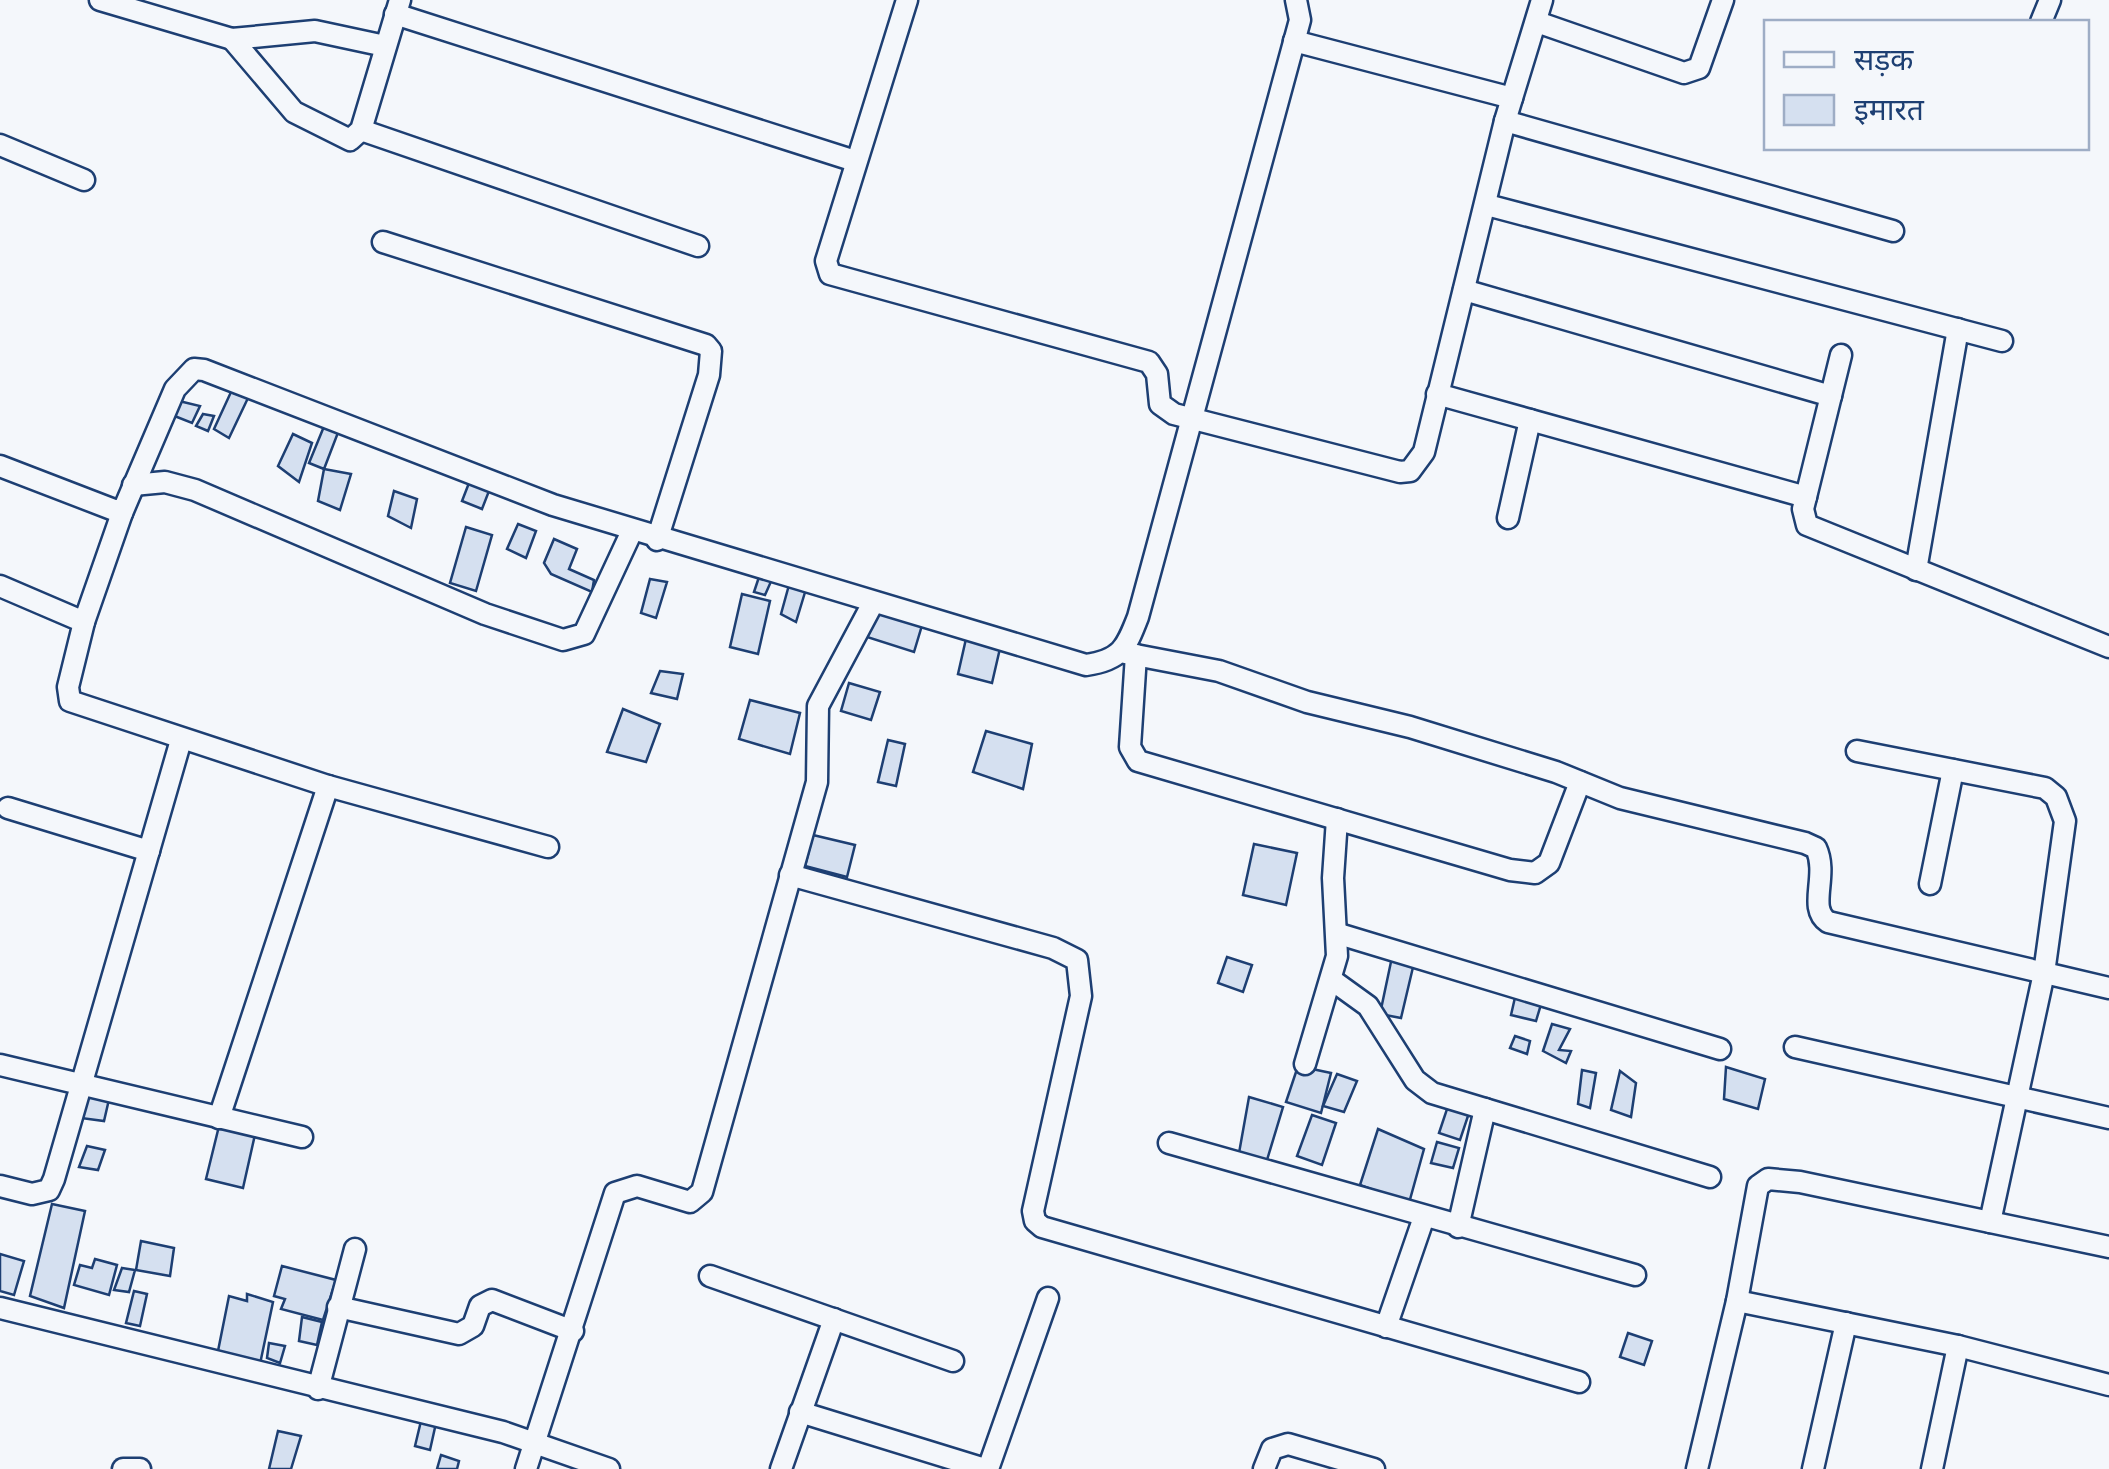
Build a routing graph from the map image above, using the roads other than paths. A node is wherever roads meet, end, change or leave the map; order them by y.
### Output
1 (100, 0) edge
2 (907, 0) edge
3 (1296, 0) edge
4 (1542, 0) edge
5 (1723, 0) edge
6 (398, 7) edge
7 (1537, 22) junction
8 (232, 40) junction
9 (1294, 41) junction
10 (385, 46) junction
11 (1512, 98) junction
12 (1504, 121) junction
13 (360, 130) junction
14 (0, 145) edge
15 (855, 161) junction
16 (84, 180) dead end
17 (1487, 205) junction
18 (1893, 231) dead end
19 (382, 242) dead end
20 (698, 246) dead end
21 (1464, 290) junction
22 (1958, 329) junction
23 (2002, 341) dead end
24 (1841, 355) dead end
25 (1437, 394) junction
26 (1831, 396) junction
27 (1190, 418) junction
28 (1530, 420) junction
29 (0, 466) edge
30 (133, 484) junction
31 (1806, 497) junction
32 (122, 513) junction
33 (1508, 518) dead end
34 (632, 531) junction
35 (657, 540) junction
36 (1916, 570) junction
37 (0, 586) edge
38 (873, 603) junction
39 (84, 622) junction
40 (2109, 647) edge
41 (1130, 654) junction
42 (181, 740) junction
43 (1856, 751) dead end
44 (1952, 770) junction
45 (1580, 782) junction
46 (328, 786) junction
47 (8, 808) dead end
48 (1337, 819) junction
49 (548, 847) dead end
50 (149, 851) junction
51 (790, 874) junction
52 (1930, 884) dead end
53 (1338, 934) junction
54 (2044, 973) junction
55 (1332, 980) junction
56 (2109, 988) edge
57 (1795, 1047) dead end
58 (1720, 1049) dead end
59 (1305, 1064) dead end
60 (0, 1065) edge
61 (82, 1086) junction
62 (2016, 1097) junction
63 (1485, 1109) junction
64 (219, 1118) junction
65 (2109, 1118) edge
66 (302, 1137) dead end
67 (1169, 1143) dead end
68 (1710, 1177) dead end
69 (0, 1186) edge
70 (1424, 1218) junction
71 (1990, 1222) junction
72 (1458, 1228) junction
73 (2109, 1246) edge
74 (355, 1249) dead end
75 (1635, 1275) dead end
76 (710, 1276) dead end
77 (1048, 1298) dead end
78 (1737, 1301) junction
79 (338, 1307) junction
80 (0, 1308) edge
81 (834, 1319) junction
82 (1846, 1323) junction
83 (1386, 1327) junction
84 (573, 1331) junction
85 (1958, 1346) junction
86 (952, 1361) dead end
87 (1579, 1382) dead end
88 (2109, 1385) edge
89 (318, 1389) junction
90 (800, 1412) junction
91 (535, 1443) junction
92 (123, 1469) edge
93 (140, 1469) edge
94 (526, 1469) edge
95 (609, 1469) edge
96 (781, 1469) edge
97 (986, 1469) edge
98 (1264, 1469) edge
99 (1374, 1469) edge
100 (1696, 1469) edge
101 (1813, 1469) edge
102 (1932, 1469) edge

1 - 8 street
2 - 15 street
3 - 9 street
4 - 7 street
5 - 7 street
6 - 10 street
6 - 15 street
7 - 11 street
8 - 10 street
8 - 13 street
9 - 11 street
9 - 27 street
10 - 13 street
11 - 12 street
12 - 17 street
12 - 18 street
13 - 20 street
14 - 16 street
15 - 27 street
17 - 21 street
17 - 22 street
19 - 35 street
21 - 25 street
21 - 26 street
22 - 23 street
22 - 36 street
24 - 26 street
25 - 27 street
25 - 28 street
26 - 31 street
27 - 41 street
28 - 31 street
28 - 33 street
29 - 32 street
30 - 32 street
30 - 34 street
30 - 34 street
31 - 36 street
32 - 39 street
34 - 35 street
35 - 38 street
36 - 40 street
37 - 39 street
38 - 41 street
38 - 51 street
39 - 42 street
41 - 45 street
41 - 48 street
42 - 46 street
42 - 50 street
43 - 44 street
44 - 52 street
44 - 54 street
45 - 48 street
45 - 54 street
46 - 49 street
46 - 64 street
47 - 50 street
48 - 53 street
50 - 61 street
51 - 83 street
51 - 84 street
53 - 55 street
53 - 58 street
54 - 56 street
54 - 62 street
55 - 59 street
55 - 63 street
57 - 62 street
60 - 61 street
61 - 64 street
61 - 69 street
62 - 65 street
62 - 71 street
63 - 68 street
63 - 72 street
64 - 66 street
67 - 70 street
70 - 72 street
70 - 83 street
71 - 73 street
71 - 78 street
72 - 75 street
74 - 79 street
76 - 81 street
77 - 97 street
78 - 82 street
78 - 100 street
79 - 84 street
79 - 89 street
80 - 89 street
81 - 86 street
81 - 90 street
82 - 85 street
82 - 101 street
83 - 87 street
84 - 91 street
85 - 88 street
85 - 102 street
89 - 91 street
90 - 96 street
90 - 97 street
91 - 94 street
91 - 95 street
92 - 93 street
98 - 99 street

